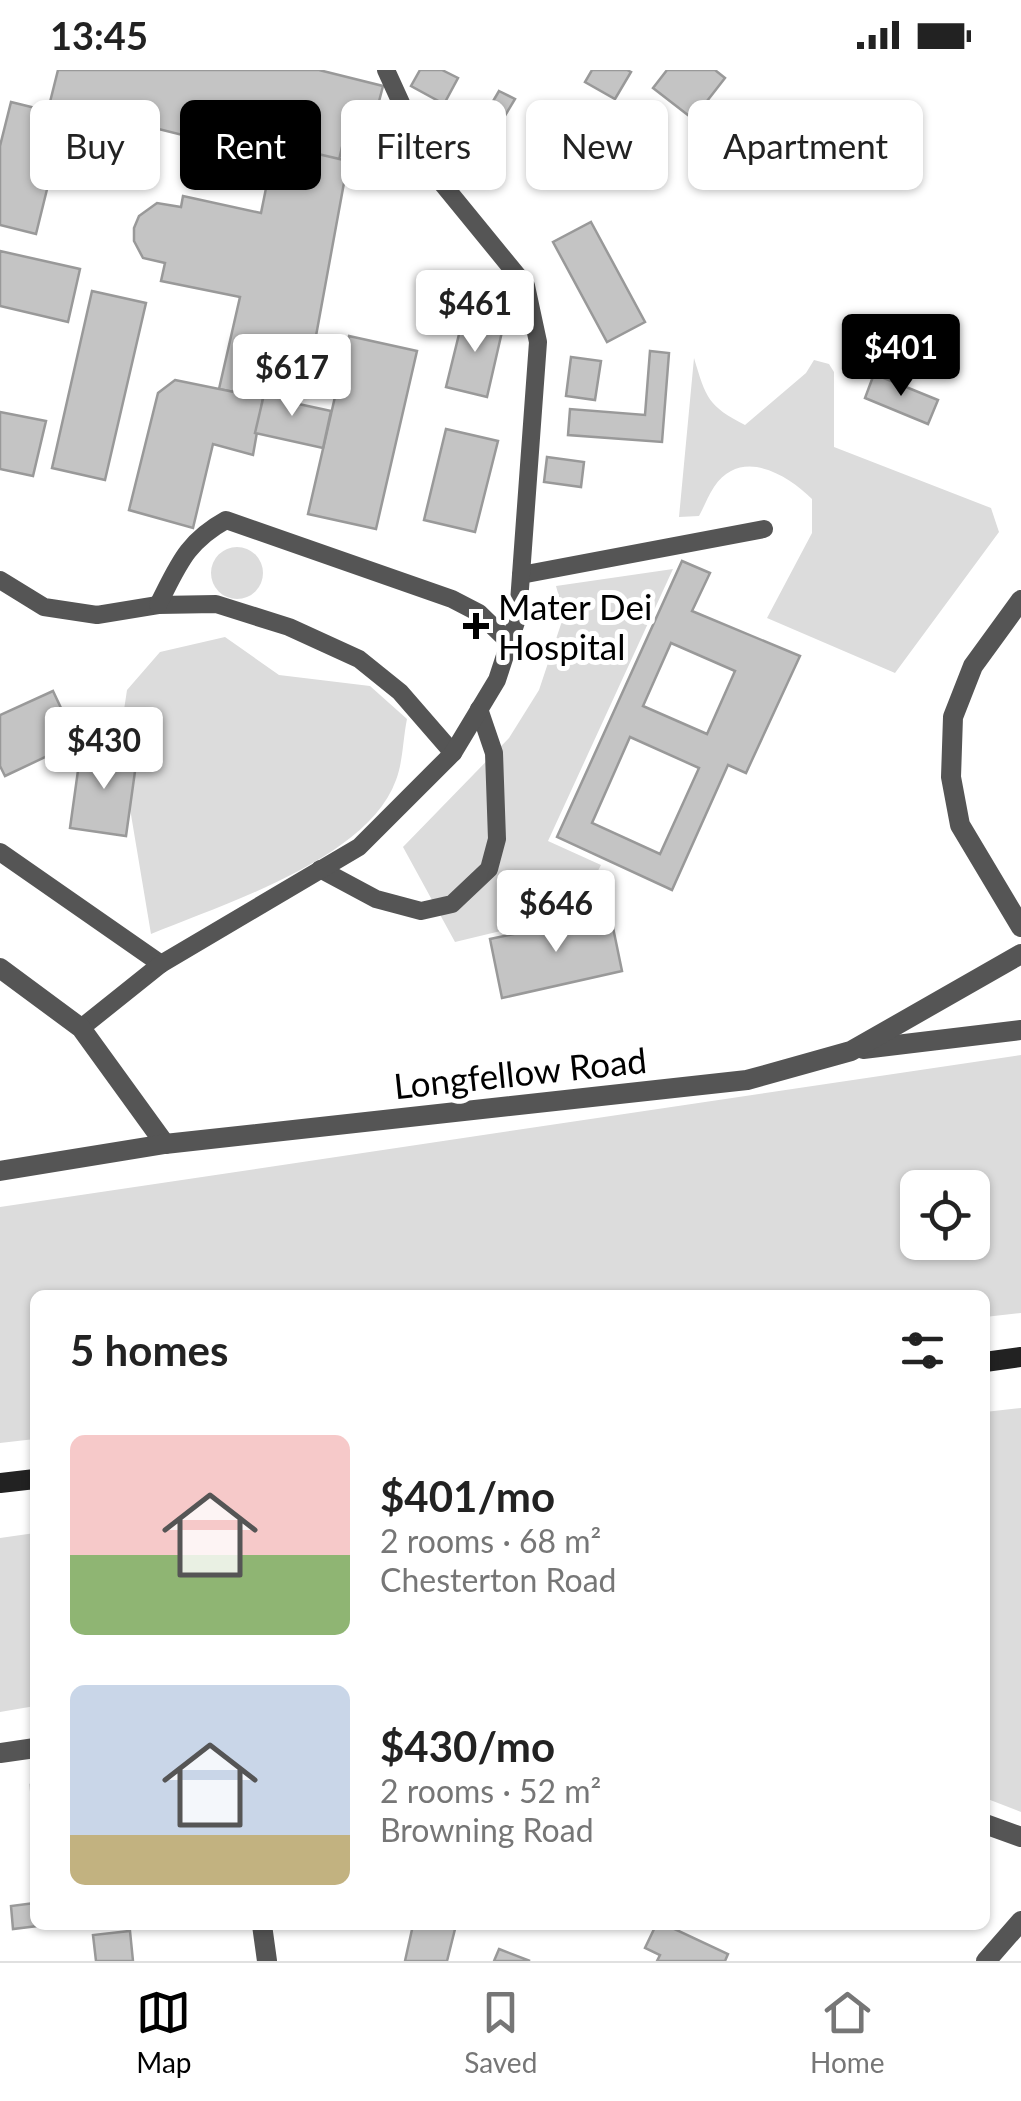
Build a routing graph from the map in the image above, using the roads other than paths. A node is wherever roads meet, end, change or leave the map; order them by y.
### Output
1 (386, 70) edge
2 (764, 529) dead end
3 (521, 576) junction
4 (0, 580) edge
5 (1021, 600) edge
6 (158, 605) junction
7 (509, 642) junction
8 (479, 709) junction
9 (453, 753) junction
10 (0, 852) edge
11 (320, 870) junction
12 (1021, 927) edge
13 (1021, 954) edge
14 (160, 964) junction
15 (0, 968) edge
16 (81, 1028) junction
17 (1021, 1030) edge
18 (851, 1051) junction
19 (165, 1144) junction
20 (0, 1171) edge
21 (1021, 1358) edge
22 (990, 1361) edge
23 (30, 1480) edge
24 (0, 1484) edge
25 (30, 1749) edge
26 (0, 1753) edge
27 (990, 1826) edge
28 (1021, 1837) edge
29 (1021, 1921) edge
30 (263, 1930) edge
31 (267, 1961) edge
32 (986, 1961) edge

1 - 3 lane
2 - 3 lane
3 - 7 lane
4 - 6 lane
5 - 12 street
6 - 7 lane
6 - 9 lane
7 - 8 lane
8 - 9 lane
8 - 11 lane
9 - 11 lane
10 - 14 lane
11 - 14 lane
13 - 18 street, Longfellow Road
14 - 16 lane
15 - 16 street
16 - 19 street
17 - 18 street
18 - 19 street, Longfellow Road
19 - 20 street, Longfellow Road
21 - 22 main road
23 - 24 main road
25 - 26 street
27 - 28 street
29 - 32 street
30 - 31 street

